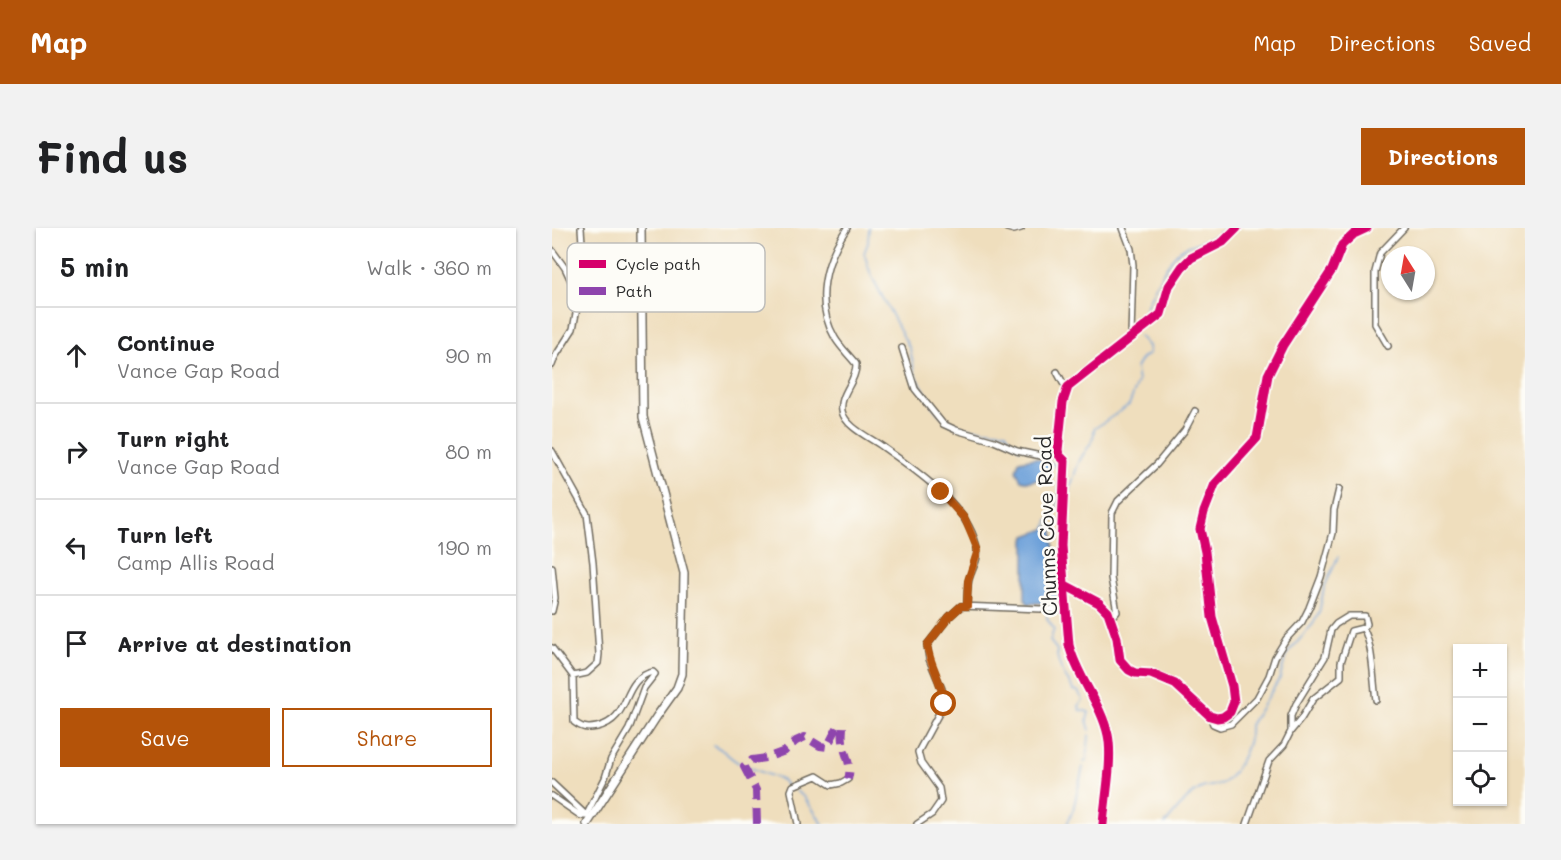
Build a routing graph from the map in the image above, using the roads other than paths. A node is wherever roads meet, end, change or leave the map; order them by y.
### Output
1 (581, 228) edge
2 (641, 228) edge
3 (847, 228) edge
4 (1008, 228) edge
5 (1021, 228) edge
6 (1123, 228) edge
7 (1237, 228) edge
8 (1367, 228) edge
9 (1404, 228) edge
10 (582, 243) edge
11 (641, 243) edge
12 (552, 250) edge
13 (567, 272) edge
14 (576, 312) edge
15 (642, 312) edge
16 (1131, 336) junction
17 (1388, 346) dead end
18 (562, 347) junction
19 (902, 348) dead end
20 (552, 351) edge
21 (552, 366) edge
22 (1057, 372) dead end
23 (1068, 387) junction
24 (1195, 411) dead end
25 (552, 452) edge
26 (1059, 456) junction
27 (1339, 489) dead end
28 (552, 567) edge
29 (1065, 585) junction
30 (967, 606) junction
31 (1067, 610) junction
32 (552, 611) edge
33 (1112, 618) junction
34 (1363, 628) junction
35 (552, 648) edge
36 (573, 676) junction
37 (1376, 700) dead end
38 (1210, 716) junction
39 (1291, 731) junction
40 (848, 779) dead end
41 (552, 783) edge
42 (552, 796) edge
43 (588, 820) edge
44 (798, 824) edge
45 (916, 824) edge
46 (1103, 824) edge
47 (1247, 824) edge

1 - 10 street
2 - 11 main road
3 - 30 street
4 - 5 street
6 - 16 street
7 - 16 street
8 - 38 street
9 - 17 street
12 - 13 street
14 - 18 street
15 - 43 main road
16 - 23 street
18 - 20 street
18 - 21 street
19 - 26 street
22 - 23 street
23 - 26 street, Chunns Cove Road
24 - 33 street
25 - 36 street
26 - 29 street, Chunns Cove Road
27 - 38 street
28 - 32 street
29 - 31 street, Chunns Cove Road
29 - 33 street
30 - 31 street
30 - 45 street
31 - 46 street, Chunns Cove Road
33 - 38 street
34 - 37 street
34 - 39 street
34 - 39 street
35 - 36 street
36 - 43 street
39 - 47 street
40 - 44 street
41 - 43 street
42 - 43 street

